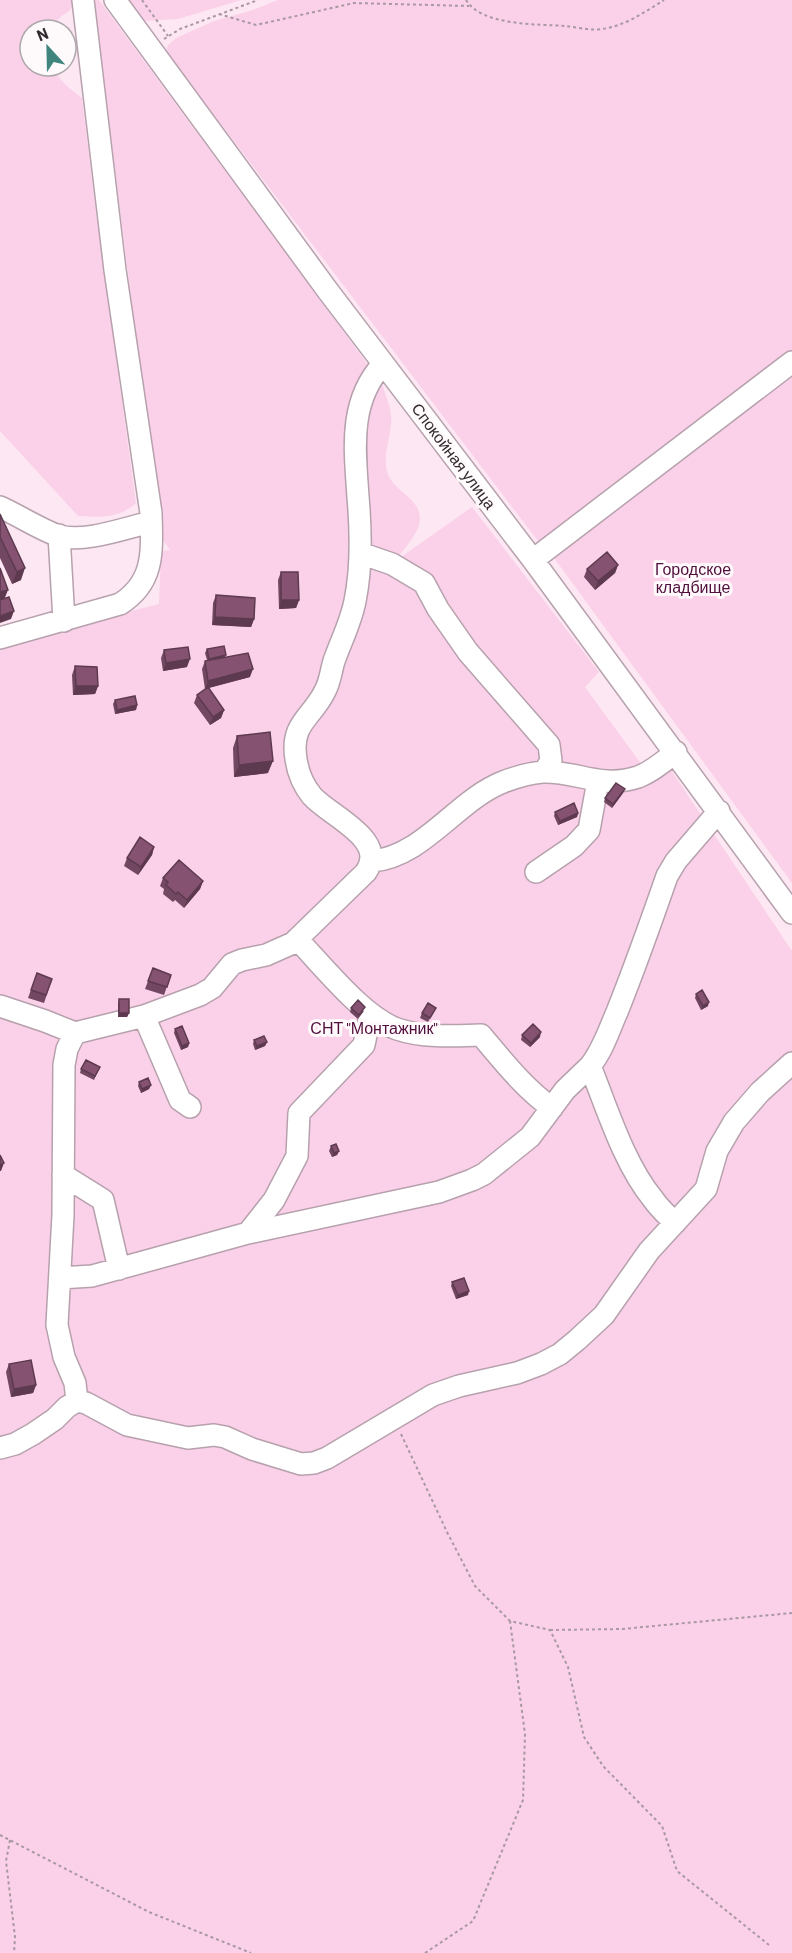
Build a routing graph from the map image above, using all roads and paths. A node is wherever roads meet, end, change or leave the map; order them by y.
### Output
1 (83, 0) edge
2 (115, 0) edge
3 (142, 0) edge
4 (258, 0) edge
5 (466, 0) edge
6 (664, 0) edge
7 (469, 6) junction
8 (219, 14) junction
9 (168, 36) junction
10 (151, 50) junction
11 (792, 362) edge
12 (383, 364) junction
13 (0, 507) edge
14 (151, 522) junction
15 (59, 536) junction
16 (360, 553) junction
17 (533, 560) junction
18 (64, 621) junction
19 (0, 638) edge
20 (676, 752) junction
21 (544, 772) junction
22 (598, 781) junction
23 (719, 811) junction
24 (372, 861) junction
25 (536, 873) dead end
26 (792, 913) edge
27 (297, 939) junction
28 (0, 1006) edge
29 (370, 1015) junction
30 (144, 1016) junction
31 (75, 1034) junction
32 (792, 1063) edge
33 (590, 1066) junction
34 (190, 1107) dead end
35 (552, 1108) junction
36 (63, 1175) junction
37 (675, 1223) junction
38 (248, 1233) junction
39 (119, 1269) junction
40 (60, 1278) junction
41 (77, 1401) junction
42 (394, 1418) junction
43 (0, 1448) edge
44 (792, 1613) edge
45 (510, 1621) junction
46 (550, 1630) junction
47 (0, 1835) edge
48 (10, 1840) junction
49 (769, 1945) dead end
50 (14, 1953) edge
51 (251, 1953) edge
52 (425, 1953) edge

1 - 14 street
2 - 10 street, Спокойная улица
3 - 9 path
4 - 8 path
5 - 7 path
6 - 7 path
7 - 8 path
8 - 9 path
9 - 10 path
10 - 12 street, Спокойная улица
11 - 17 street
12 - 16 street
12 - 17 street, Спокойная улица
13 - 15 street
14 - 15 street
14 - 18 street
15 - 18 street
16 - 21 street
16 - 24 street
17 - 20 street, Спокойная улица
18 - 19 street
20 - 22 street
20 - 23 street, Спокойная улица
21 - 22 street
21 - 24 street
22 - 25 street
23 - 26 street, Спокойная улица
23 - 33 street
24 - 27 street
27 - 29 street
27 - 30 street
28 - 31 street
29 - 35 street
29 - 38 street
30 - 31 street
30 - 34 street
31 - 36 street
32 - 37 street
33 - 35 street
33 - 37 street
35 - 38 street
36 - 39 street
36 - 40 street
37 - 42 street
38 - 39 street
39 - 40 street
40 - 41 street
41 - 42 street
41 - 43 street
42 - 45 path
44 - 46 path
45 - 46 path
45 - 52 path
46 - 49 path
47 - 48 path
48 - 50 path
48 - 51 path

